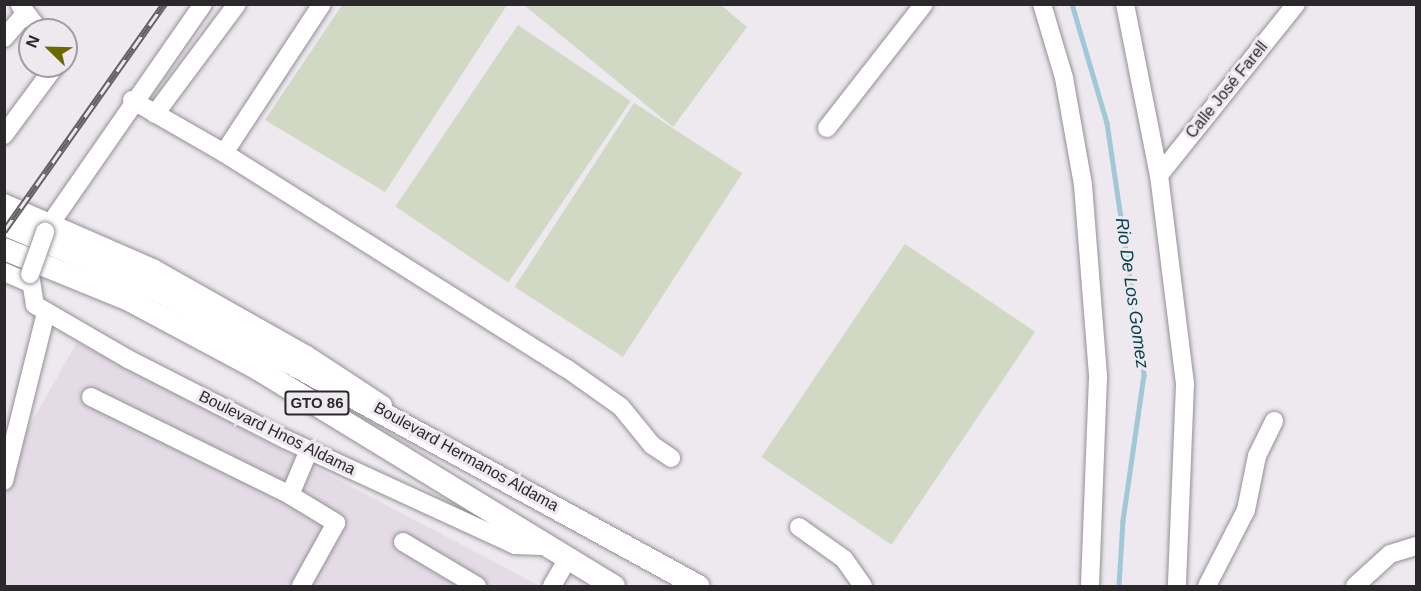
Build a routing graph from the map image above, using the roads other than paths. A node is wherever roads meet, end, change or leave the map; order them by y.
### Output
1 (202, 4) edge
2 (237, 4) edge
3 (322, 4) edge
4 (924, 4) edge
5 (1042, 4) edge
6 (1125, 4) edge
7 (1296, 4) edge
8 (23, 9) edge
9 (4, 38) edge
10 (45, 78) edge
11 (132, 100) junction
12 (155, 114) junction
13 (827, 128) dead end
14 (6, 129) edge
15 (224, 153) junction
16 (1159, 175) junction
17 (4, 203) edge
18 (4, 224) edge
19 (47, 227) junction
20 (4, 249) edge
21 (4, 272) edge
22 (29, 278) junction
23 (46, 313) junction
24 (91, 397) dead end
25 (1274, 422) dead end
26 (410, 426) junction
27 (309, 450) junction
28 (671, 458) dead end
29 (4, 481) edge
30 (291, 495) junction
31 (799, 527) dead end
32 (403, 542) dead end
33 (549, 546) junction
34 (1416, 546) edge
35 (568, 558) junction
36 (302, 586) edge
37 (477, 586) edge
38 (552, 586) edge
39 (615, 586) edge
40 (698, 586) edge
41 (863, 586) edge
42 (1090, 586) edge
43 (1177, 586) edge
44 (1207, 586) edge
45 (1355, 586) edge

1 - 11 street
2 - 12 street
3 - 15 street
4 - 13 street
5 - 42 street
6 - 16 street
7 - 16 street, Calle José Farell
8 - 9 street
10 - 14 street
11 - 12 street
11 - 19 street
12 - 15 street
15 - 28 street
16 - 43 street
17 - 19 street
18 - 26 main road, Boulevard Hermanos Aldama / GTO 86
19 - 22 street, bridge
19 - 26 street
20 - 33 main road, Boulevard Hermanos Aldama / GTO 86
21 - 22 street
22 - 23 street, Boulevard Hnos Aldama
23 - 27 street, Boulevard Hnos Aldama
23 - 29 street
24 - 30 street
25 - 44 street
26 - 40 main road, Boulevard Hermanos Aldama / GTO 86
27 - 30 street
27 - 33 street, Boulevard Hnos Aldama
30 - 36 street
31 - 41 street
32 - 37 street
33 - 35 main road, Boulevard Hermanos Aldama / GTO 86
34 - 45 street
35 - 38 street
35 - 39 main road, Boulevard Hermanos Aldama / GTO 86

